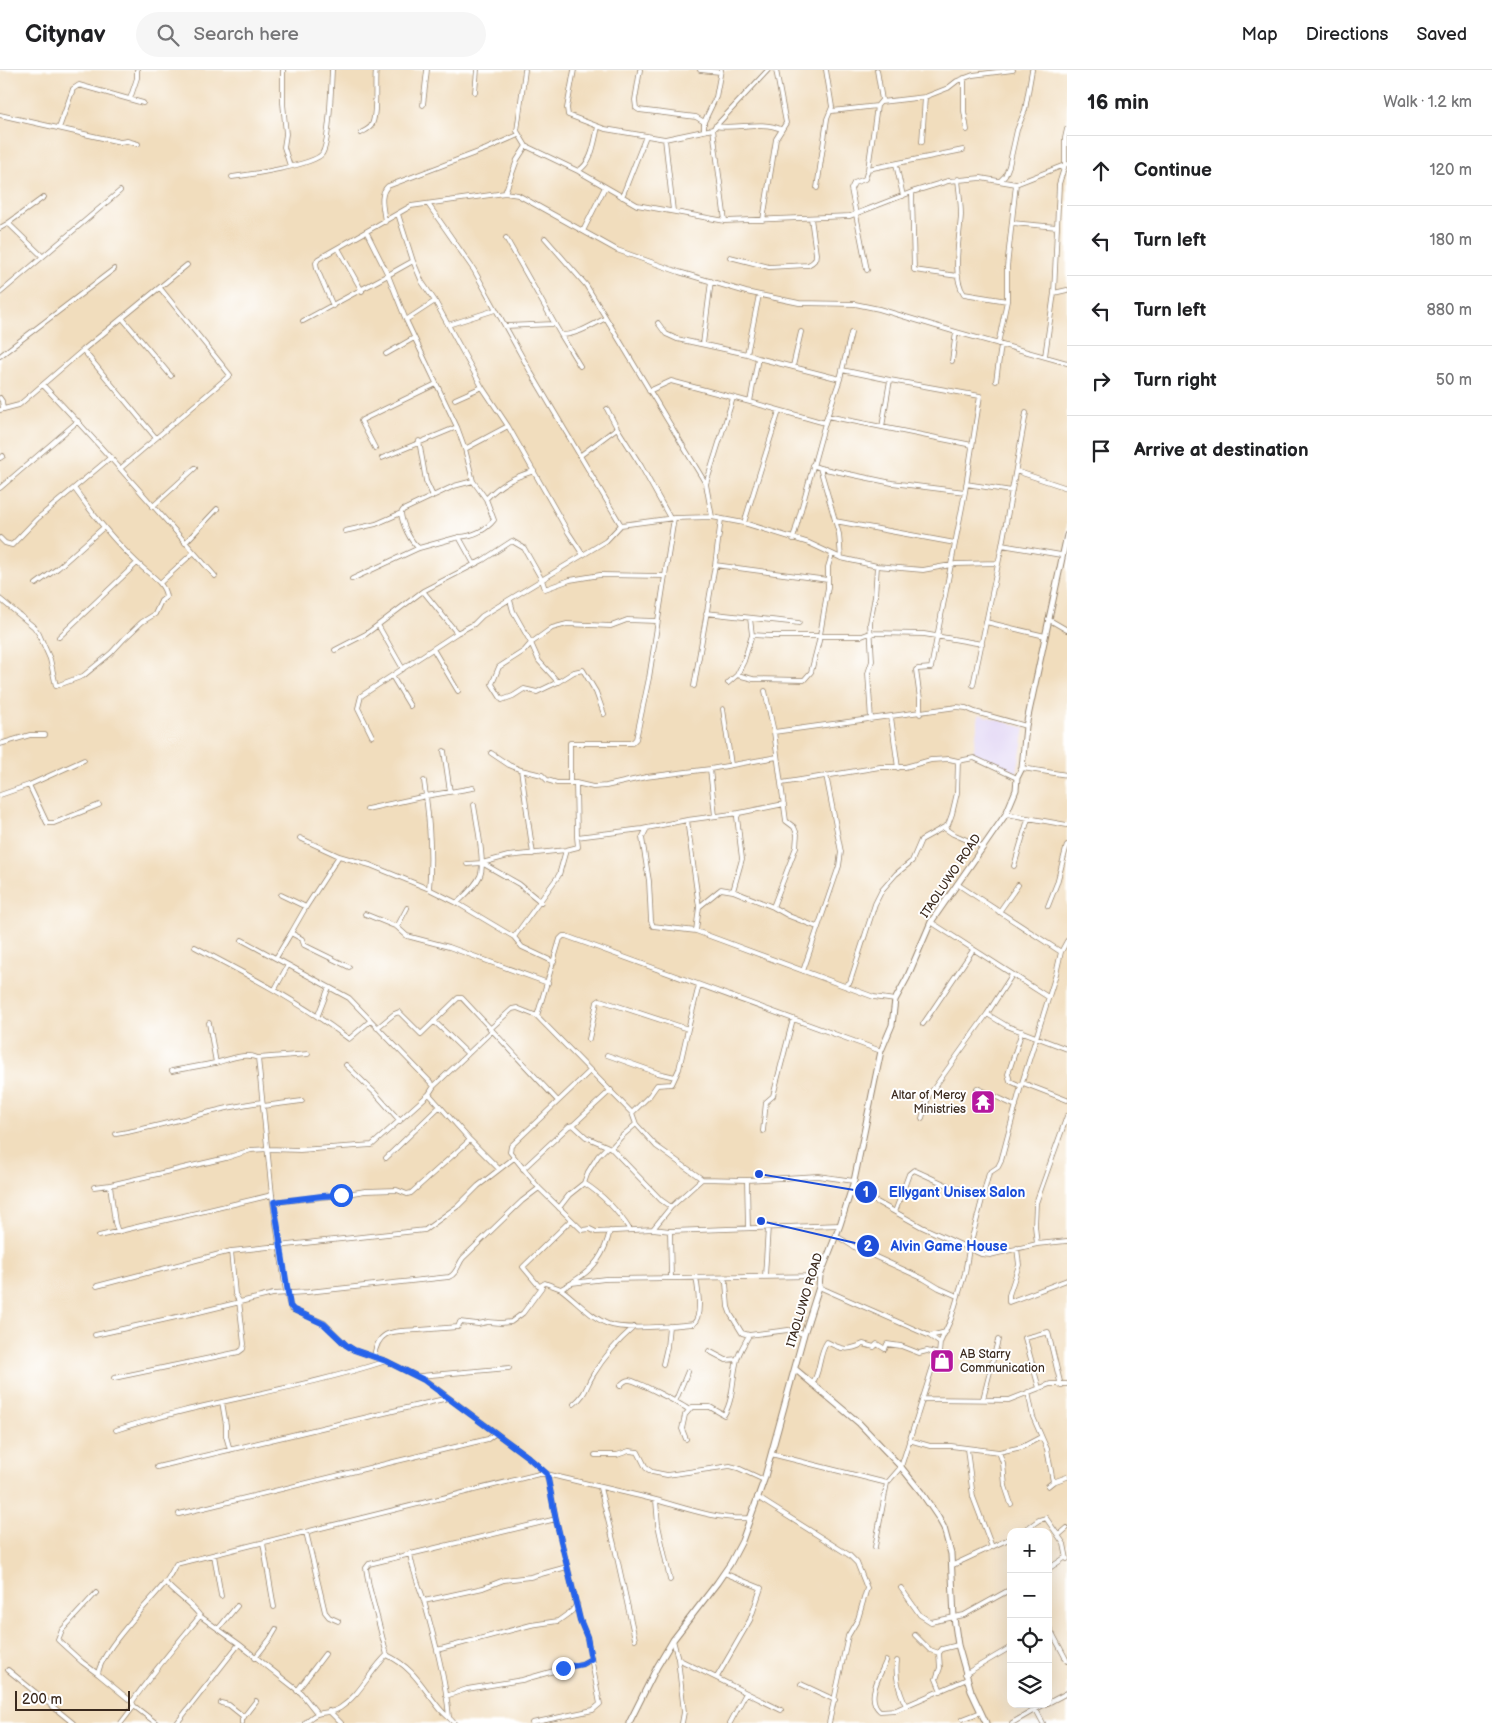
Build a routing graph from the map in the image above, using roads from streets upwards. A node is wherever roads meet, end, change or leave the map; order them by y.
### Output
1 (137, 70) edge
2 (283, 70) edge
3 (332, 70) edge
4 (376, 70) edge
5 (427, 70) edge
6 (477, 70) edge
7 (525, 70) edge
8 (574, 70) edge
9 (640, 70) edge
10 (700, 70) edge
11 (768, 70) edge
12 (776, 70) edge
13 (826, 70) edge
14 (877, 70) edge
15 (1013, 70) edge
16 (1032, 70) edge
17 (720, 71) edge
18 (964, 78) junction
19 (475, 92) dead end
20 (925, 97) junction
21 (130, 99) junction
22 (143, 103) dead end
23 (879, 104) junction
24 (423, 105) dead end
25 (832, 111) junction
26 (0, 115) edge
27 (704, 122) junction
28 (598, 127) junction
29 (59, 128) junction
30 (714, 128) junction
31 (782, 129) junction
32 (1067, 129) edge
33 (704, 130) junction
34 (967, 130) dead end
35 (361, 133) dead end
36 (518, 135) junction
37 (646, 136) junction
38 (665, 139) junction
39 (922, 142) dead end
40 (138, 144) dead end
41 (526, 146) junction
42 (963, 150) dead end
43 (896, 164) junction
44 (1066, 165) edge
45 (290, 166) junction
46 (868, 169) junction
47 (578, 171) junction
48 (232, 177) dead end
49 (958, 179) junction
50 (1000, 181) junction
51 (1016, 184) junction
52 (605, 188) junction
53 (817, 188) dead end
54 (120, 191) dead end
55 (912, 192) junction
56 (505, 194) junction
57 (903, 196) junction
58 (44, 197) dead end
59 (622, 197) junction
60 (428, 204) junction
61 (673, 211) junction
62 (398, 214) junction
63 (856, 215) junction
64 (811, 218) junction
65 (762, 220) junction
66 (725, 221) junction
67 (385, 222) junction
68 (1012, 223) junction
69 (7, 224) junction
70 (1057, 227) junction
71 (0, 228) edge
72 (583, 231) junction
73 (367, 233) junction
74 (506, 238) dead end
75 (545, 238) dead end
76 (338, 248) junction
77 (42, 256) junction
78 (730, 257) dead end
79 (413, 262) junction
80 (188, 265) dead end
81 (114, 269) dead end
82 (867, 270) dead end
83 (388, 275) junction
84 (958, 276) junction
85 (711, 281) junction
86 (160, 288) junction
87 (1067, 290) edge
88 (362, 291) junction
89 (1054, 292) junction
90 (0, 293) edge
91 (759, 295) junction
92 (435, 301) junction
93 (1007, 301) junction
94 (332, 306) junction
95 (496, 310) junction
96 (606, 318) junction
97 (123, 319) junction
98 (406, 320) junction
99 (303, 321) dead end
100 (658, 323) dead end
101 (554, 324) junction
102 (448, 325) junction
103 (505, 326) junction
104 (801, 332) dead end
105 (956, 332) junction
106 (851, 333) dead end
107 (561, 335) junction
108 (414, 338) junction
109 (703, 344) junction
110 (1000, 344) junction
111 (83, 350) junction
112 (386, 354) dead end
113 (747, 354) junction
114 (0, 356) edge
115 (1045, 356) junction
116 (758, 358) junction
117 (952, 361) dead end
118 (1067, 363) edge
119 (580, 366) dead end
120 (793, 366) junction
121 (842, 370) junction
122 (170, 376) dead end
123 (840, 379) junction
124 (890, 380) junction
125 (996, 381) dead end
126 (436, 384) junction
127 (43, 385) junction
128 (482, 387) junction
129 (649, 391) junction
130 (0, 398) edge
131 (733, 398) junction
132 (455, 399) dead end
133 (750, 402) junction
134 (607, 409) dead end
135 (2, 410) edge
136 (779, 411) junction
137 (1026, 413) dead end
138 (827, 416) junction
139 (78, 421) junction
140 (825, 423) junction
141 (508, 426) junction
142 (457, 427) junction
143 (882, 427) junction
144 (617, 428) junction
145 (156, 438) junction
146 (418, 442) junction
147 (972, 445) junction
148 (375, 448) dead end
149 (465, 449) junction
150 (580, 456) junction
151 (110, 457) junction
152 (382, 458) dead end
153 (812, 465) junction
154 (121, 468) junction
155 (195, 468) dead end
156 (820, 468) junction
157 (534, 471) junction
158 (1016, 471) junction
159 (472, 481) junction
160 (706, 484) junction
161 (966, 484) junction
162 (0, 488) edge
163 (74, 488) junction
164 (1067, 488) edge
165 (1012, 491) junction
166 (965, 492) junction
167 (432, 496) junction
168 (486, 499) junction
169 (152, 507) junction
170 (216, 509) dead end
171 (402, 513) junction
172 (712, 517) junction
173 (672, 518) junction
174 (721, 518) junction
175 (835, 521) junction
176 (744, 523) junction
177 (621, 525) junction
178 (104, 527) junction
179 (345, 531) dead end
180 (1067, 535) edge
181 (459, 536) junction
182 (0, 538) edge
183 (793, 540) junction
184 (185, 543) junction
185 (955, 543) junction
186 (1002, 545) junction
187 (419, 548) junction
188 (194, 552) junction
189 (832, 554) junction
190 (583, 555) junction
191 (1061, 555) junction
192 (841, 558) junction
193 (483, 560) junction
194 (137, 563) junction
195 (998, 563) junction
196 (716, 565) junction
197 (951, 565) junction
198 (877, 566) junction
199 (215, 576) dead end
200 (664, 576) junction
201 (352, 579) dead end
202 (542, 580) junction
203 (828, 580) junction
204 (160, 583) junction
205 (36, 584) dead end
206 (423, 592) junction
207 (0, 599) edge
208 (510, 600) junction
209 (706, 613) junction
210 (750, 618) junction
211 (1048, 619) junction
212 (656, 621) junction
213 (986, 622) junction
214 (799, 623) dead end
215 (378, 625) junction
216 (1067, 630) edge
217 (457, 633) junction
218 (870, 633) junction
219 (752, 635) junction
220 (819, 636) junction
221 (937, 636) junction
222 (1044, 636) junction
223 (59, 637) dead end
224 (532, 643) junction
225 (982, 644) junction
226 (434, 649) junction
227 (335, 650) dead end
228 (403, 668) junction
229 (738, 675) junction
230 (392, 676) junction
231 (558, 682) junction
232 (728, 683) dead end
233 (973, 685) dead end
234 (694, 686) dead end
235 (458, 691) dead end
236 (765, 691) dead end
237 (410, 706) dead end
238 (723, 709) dead end
239 (604, 714) dead end
240 (920, 714) junction
241 (891, 717) junction
242 (871, 720) junction
243 (1026, 726) junction
244 (774, 732) junction
245 (45, 735) dead end
246 (372, 736) dead end
247 (0, 744) edge
248 (444, 751) dead end
249 (490, 753) dead end
250 (777, 757) junction
251 (84, 760) dead end
252 (958, 761) junction
253 (730, 766) junction
254 (898, 768) junction
255 (1022, 768) junction
256 (710, 769) junction
257 (521, 770) junction
258 (826, 775) junction
259 (1067, 775) edge
260 (1017, 778) junction
261 (424, 781) dead end
262 (570, 783) junction
263 (576, 783) junction
264 (782, 783) junction
265 (29, 785) junction
266 (473, 788) dead end
267 (450, 792) junction
268 (0, 795) edge
269 (426, 796) junction
270 (784, 804) junction
271 (99, 805) dead end
272 (474, 805) dead end
273 (367, 809) dead end
274 (739, 812) junction
275 (1006, 814) junction
276 (715, 816) junction
277 (1028, 819) junction
278 (687, 820) junction
279 (1067, 825) edge
280 (647, 828) junction
281 (944, 828) junction
282 (578, 837) junction
283 (300, 838) dead end
284 (1067, 845) edge
285 (983, 847) junction
286 (566, 850) junction
287 (533, 854) junction
288 (339, 856) junction
289 (482, 863) junction
290 (467, 864) dead end
291 (1014, 866) dead end
292 (957, 884) junction
293 (1018, 884) dead end
294 (429, 889) junction
295 (733, 892) junction
296 (281, 895) dead end
297 (541, 902) junction
298 (457, 903) junction
299 (1048, 906) dead end
300 (306, 907) junction
301 (699, 907) junction
302 (773, 907) junction
303 (408, 908) dead end
304 (999, 912) junction
305 (365, 914) dead end
306 (931, 922) junction
307 (397, 927) junction
308 (817, 928) junction
309 (696, 931) junction
310 (291, 933) junction
311 (514, 937) junction
312 (242, 940) dead end
313 (1067, 941) edge
314 (195, 947) dead end
315 (972, 950) junction
316 (1061, 952) junction
317 (276, 958) junction
318 (554, 962) junction
319 (288, 964) junction
320 (349, 967) dead end
321 (803, 971) junction
322 (1012, 975) junction
323 (548, 982) junction
324 (699, 985) junction
325 (846, 986) junction
326 (329, 987) junction
327 (276, 990) junction
328 (1048, 997) junction
329 (895, 1000) junction
330 (987, 1014) junction
331 (318, 1015) junction
332 (537, 1016) junction
333 (793, 1019) junction
334 (434, 1021) junction
335 (370, 1022) junction
336 (209, 1024) dead end
337 (923, 1024) dead end
338 (377, 1028) junction
339 (688, 1029) junction
340 (491, 1030) junction
341 (1022, 1031) junction
342 (1036, 1037) junction
343 (589, 1039) dead end
344 (1067, 1049) edge
345 (881, 1051) junction
346 (467, 1053) junction
347 (308, 1054) dead end
348 (607, 1055) dead end
349 (258, 1058) junction
350 (216, 1063) junction
351 (346, 1065) dead end
352 (591, 1070) junction
353 (172, 1071) dead end
354 (675, 1077) junction
355 (1022, 1085) junction
356 (434, 1086) junction
357 (977, 1088) dead end
358 (611, 1090) junction
359 (429, 1094) junction
360 (1067, 1100) edge
361 (302, 1101) dead end
362 (558, 1101) junction
363 (262, 1104) junction
364 (1016, 1106) junction
365 (439, 1107) junction
366 (632, 1113) junction
367 (1067, 1116) edge
368 (922, 1118) dead end
369 (400, 1121) junction
370 (636, 1124) junction
371 (573, 1125) junction
372 (763, 1131) dead end
373 (116, 1134) dead end
374 (470, 1140) junction
375 (609, 1148) junction
376 (268, 1149) junction
377 (386, 1158) dead end
378 (514, 1158) junction
379 (499, 1169) junction
380 (523, 1169) junction
381 (702, 1179) junction
382 (747, 1180) junction
383 (854, 1181) junction
384 (584, 1183) junction
385 (110, 1185) junction
386 (94, 1187) dead end
387 (539, 1188) junction
388 (851, 1191) junction
389 (272, 1195) junction
390 (983, 1195) junction
391 (274, 1202) junction
392 (671, 1207) junction
393 (559, 1208) junction
394 (895, 1212) junction
395 (571, 1220) junction
396 (840, 1225) junction
397 (768, 1227) junction
398 (748, 1228) junction
399 (653, 1229) junction
400 (630, 1230) junction
401 (610, 1231) junction
402 (118, 1232) junction
403 (670, 1232) junction
404 (835, 1235) junction
405 (99, 1236) dead end
406 (1067, 1240) edge
407 (1037, 1244) junction
408 (279, 1245) junction
409 (1067, 1245) edge
410 (1017, 1248) junction
411 (969, 1249) junction
412 (232, 1251) junction
413 (765, 1276) junction
414 (820, 1276) junction
415 (671, 1277) junction
416 (696, 1277) junction
417 (723, 1278) junction
418 (1067, 1280) edge
419 (572, 1283) junction
420 (97, 1286) dead end
421 (540, 1286) junction
422 (819, 1287) junction
423 (561, 1288) junction
424 (286, 1292) junction
425 (957, 1296) junction
426 (239, 1301) junction
427 (668, 1326) junction
428 (634, 1327) junction
429 (946, 1332) junction
430 (95, 1334) dead end
431 (804, 1334) junction
432 (749, 1335) junction
433 (930, 1336) junction
434 (998, 1340) dead end
435 (940, 1343) junction
436 (709, 1351) dead end
437 (939, 1354) junction
438 (374, 1357) junction
439 (737, 1359) junction
440 (386, 1361) junction
441 (663, 1364) dead end
442 (509, 1368) dead end
443 (795, 1369) junction
444 (688, 1370) dead end
445 (418, 1376) junction
446 (114, 1378) dead end
447 (812, 1384) junction
448 (1067, 1384) edge
449 (620, 1386) dead end
450 (1061, 1386) junction
451 (1039, 1388) junction
452 (1028, 1392) junction
453 (448, 1398) junction
454 (983, 1399) junction
455 (923, 1400) junction
456 (222, 1402) junction
457 (675, 1402) junction
458 (574, 1404) dead end
459 (689, 1410) junction
460 (116, 1430) dead end
461 (496, 1433) junction
462 (1041, 1437) junction
463 (686, 1439) dead end
464 (909, 1440) junction
465 (230, 1450) junction
466 (968, 1450) junction
467 (999, 1452) junction
468 (771, 1454) junction
469 (595, 1455) dead end
470 (157, 1467) dead end
471 (901, 1467) junction
472 (547, 1474) junction
473 (1067, 1477) edge
474 (764, 1480) junction
475 (1053, 1482) junction
476 (887, 1483) junction
477 (1048, 1486) dead end
478 (600, 1488) junction
479 (758, 1497) junction
480 (656, 1500) junction
481 (1011, 1504) dead end
482 (179, 1514) dead end
483 (750, 1518) junction
484 (556, 1520) junction
485 (1028, 1528) edge
486 (1067, 1528) edge
487 (306, 1532) junction
488 (1059, 1535) junction
489 (1007, 1540) edge
490 (263, 1543) junction
491 (875, 1547) dead end
492 (992, 1547) junction
493 (410, 1553) junction
494 (214, 1556) junction
495 (1066, 1558) edge
496 (953, 1565) junction
497 (1052, 1566) edge
498 (568, 1567) junction
499 (724, 1573) junction
500 (670, 1580) dead end
501 (166, 1582) junction
502 (901, 1588) dead end
503 (1007, 1591) edge
504 (96, 1593) dead end
505 (221, 1596) dead end
506 (424, 1601) junction
507 (577, 1604) junction
508 (237, 1606) dead end
509 (274, 1607) dead end
510 (200, 1616) junction
511 (954, 1618) junction
512 (338, 1621) dead end
513 (276, 1628) dead end
514 (218, 1629) junction
515 (1052, 1631) edge
516 (915, 1635) dead end
517 (635, 1639) dead end
518 (673, 1640) junction
519 (239, 1644) junction
520 (958, 1645) junction
521 (1007, 1649) edge
522 (437, 1650) junction
523 (939, 1653) junction
524 (325, 1654) dead end
525 (387, 1655) junction
526 (256, 1658) junction
527 (591, 1659) junction
528 (678, 1659) junction
529 (897, 1661) dead end
530 (1067, 1661) edge
531 (886, 1662) dead end
532 (8, 1670) dead end
533 (98, 1674) junction
534 (966, 1676) junction
535 (718, 1677) junction
536 (801, 1684) dead end
537 (297, 1691) junction
538 (941, 1691) junction
539 (746, 1693) junction
540 (1067, 1693) edge
541 (446, 1696) junction
542 (835, 1700) junction
543 (1052, 1700) edge
544 (256, 1701) dead end
545 (221, 1703) dead end
546 (133, 1704) junction
547 (906, 1706) junction
548 (1036, 1709) joint
549 (339, 1710) junction
550 (781, 1710) dead end
551 (329, 1711) junction
552 (982, 1712) junction
553 (317, 1713) junction
554 (244, 1717) junction
555 (336, 1717) junction
556 (449, 1718) junction
557 (963, 1720) dead end
558 (73, 1723) edge
559 (120, 1723) edge
560 (156, 1723) edge
561 (177, 1723) edge
562 (242, 1723) edge
563 (306, 1723) edge
564 (341, 1723) edge
565 (454, 1723) edge
566 (532, 1723) edge
567 (629, 1723) edge
568 (682, 1723) edge
569 (730, 1723) edge
570 (829, 1723) edge
571 (986, 1723) edge
572 (1012, 1723) edge
573 (1043, 1723) edge

1 - 21 street
2 - 45 street
3 - 45 street
4 - 35 street
5 - 24 street
6 - 19 street
7 - 36 street
8 - 28 street
9 - 27 street
10 - 17 street
11 - 30 street
12 - 31 street
13 - 25 street
14 - 23 street
15 - 18 street
16 - 50 street
17 - 27 street
18 - 20 street
18 - 34 street
20 - 23 street
20 - 39 street
21 - 22 street
21 - 29 street
23 - 25 street
23 - 46 street
25 - 53 street
26 - 29 street
27 - 33 street
28 - 37 street
28 - 47 street
29 - 40 street
30 - 31 street
30 - 33 street
30 - 66 street
31 - 65 street
32 - 44 street
33 - 38 street
36 - 41 street
36 - 67 street
37 - 38 street
37 - 59 street
38 - 61 street
41 - 47 street
41 - 56 street
42 - 43 street
43 - 46 street
43 - 57 street
44 - 51 street
44 - 70 street
45 - 48 street
46 - 63 street
47 - 52 street
49 - 50 street
49 - 55 street
49 - 84 street
50 - 51 street
51 - 68 street
52 - 59 street
52 - 72 street
54 - 77 street
55 - 57 street
55 - 84 street
56 - 60 street
56 - 72 street
57 - 63 street
58 - 69 street
59 - 61 street
60 - 62 street
60 - 95 street
61 - 66 street
62 - 67 street
62 - 79 street
63 - 64 street
63 - 82 street
64 - 65 street
64 - 78 street
65 - 66 street
67 - 73 street
68 - 70 street
68 - 93 street
69 - 71 street
69 - 77 street
70 - 89 street
72 - 85 street
73 - 76 street
73 - 83 street
74 - 101 street
75 - 96 street
76 - 88 street
76 - 94 street
77 - 90 street
79 - 83 street
79 - 92 street
80 - 86 street
81 - 114 street
83 - 88 street
83 - 98 street
84 - 93 street
85 - 91 street
85 - 109 street
86 - 97 street
86 - 145 street
87 - 89 street
88 - 94 street
89 - 115 street
91 - 105 street
91 - 113 street
92 - 98 street
92 - 102 street
93 - 110 street
94 - 99 street
95 - 102 street
95 - 103 street
96 - 107 street
96 - 129 street
97 - 111 street
97 - 122 street
98 - 108 street
100 - 109 street
101 - 103 street
101 - 107 street
102 - 128 street
103 - 150 street
104 - 120 street
105 - 110 street
105 - 117 street
106 - 121 street
107 - 119 street
108 - 112 street
108 - 126 street
109 - 113 street
110 - 115 street
110 - 125 street
111 - 127 street
111 - 145 street
113 - 116 street
115 - 118 street
116 - 120 street
116 - 133 street
120 - 123 street
121 - 123 street
121 - 124 street
123 - 138 street
124 - 143 street
124 - 147 street
126 - 142 street
126 - 148 street
127 - 135 street
127 - 139 street
128 - 132 street
128 - 141 street
129 - 131 street
129 - 160 street
130 - 135 street
131 - 133 street
131 - 160 street
133 - 136 street
134 - 144 street
136 - 140 street
136 - 176 street
137 - 158 street
138 - 140 street
138 - 143 street
139 - 151 street
139 - 162 street
140 - 153 street
141 - 149 street
141 - 157 street
142 - 146 street
142 - 149 street
143 - 147 street
144 - 150 street
144 - 173 street
145 - 154 street
146 - 152 street
146 - 167 street
147 - 161 street
149 - 159 street
150 - 177 street
151 - 154 street
151 - 163 street
153 - 156 street
153 - 183 street
154 - 169 street
155 - 169 street
156 - 166 street
156 - 175 street
157 - 168 street
157 - 190 street
158 - 164 street
158 - 165 street
159 - 167 street
159 - 168 street
160 - 172 street
161 - 165 street
161 - 166 street
163 - 178 street
163 - 182 street
165 - 186 street
166 - 185 street
167 - 171 street
168 - 181 street
169 - 184 street
170 - 184 street
171 - 179 street
171 - 187 street
172 - 173 street
172 - 174 street
173 - 177 street
173 - 200 street
174 - 176 street
174 - 196 street
175 - 185 street
175 - 192 street
176 - 183 street
177 - 190 street
178 - 194 street
178 - 205 street
180 - 191 street, ITAOLUWO ROAD
181 - 187 street
181 - 193 street
183 - 189 street
184 - 188 street
185 - 197 street
186 - 191 street
186 - 195 street
187 - 201 street
188 - 199 street
188 - 204 street
189 - 192 street
189 - 203 street
190 - 202 street
191 - 211 street, ITAOLUWO ROAD
192 - 198 street
193 - 202 street
193 - 206 street
194 - 204 street
194 - 223 street
195 - 197 street
195 - 213 street
196 - 203 street
196 - 209 street
197 - 198 street
197 - 221 street
198 - 218 street
200 - 202 street
200 - 212 street
202 - 208 street
203 - 220 street
204 - 207 street
206 - 215 street
206 - 217 street
208 - 217 street
208 - 224 street
209 - 210 street
209 - 234 street
210 - 214 street
210 - 219 street
211 - 216 street
211 - 222 street, ITAOLUWO ROAD
212 - 224 street
212 - 262 street
213 - 222 street
213 - 225 street
215 - 227 street
215 - 228 street
217 - 226 street
218 - 220 street
218 - 221 street
218 - 242 street
219 - 220 street
219 - 229 street
220 - 229 street
221 - 225 street
221 - 240 street
222 - 243 street, ITAOLUWO ROAD
224 - 231 street
224 - 231 street
225 - 233 street
226 - 228 street
226 - 235 street
228 - 230 street
229 - 232 street
230 - 237 street
230 - 246 street
231 - 239 street
236 - 244 street
238 - 253 street
240 - 241 street
240 - 243 street
241 - 242 street
241 - 254 street
242 - 244 street
243 - 255 street, ITAOLUWO ROAD
244 - 250 street
245 - 247 street
248 - 267 street
249 - 257 street
250 - 253 street
250 - 264 street
251 - 265 street
252 - 254 street
252 - 260 street
252 - 281 street
253 - 256 street
254 - 258 street
255 - 259 street
255 - 260 street, ITAOLUWO ROAD
256 - 263 street
256 - 276 street
257 - 262 street
257 - 287 street
258 - 264 street
258 - 308 street
260 - 275 street, ITAOLUWO ROAD
261 - 269 street
262 - 263 street
263 - 282 street
264 - 270 street
265 - 268 street
265 - 271 street
266 - 267 street
267 - 269 street
269 - 273 street
269 - 294 street
270 - 274 street
270 - 302 street
272 - 289 street
274 - 276 street
274 - 295 street
275 - 277 street
275 - 285 street, ITAOLUWO ROAD
276 - 278 street
277 - 279 street
277 - 291 street
278 - 280 street
278 - 301 street
280 - 282 street
280 - 309 street
281 - 285 street
281 - 325 street
282 - 286 street
283 - 288 street
284 - 299 street
285 - 292 street, ITAOLUWO ROAD
286 - 287 street
286 - 297 street
287 - 289 street
288 - 294 street
288 - 300 street
289 - 290 street
289 - 297 street
289 - 298 street
292 - 304 street
292 - 306 street, ITAOLUWO ROAD
293 - 304 street
294 - 298 street
295 - 301 street
295 - 302 street
296 - 300 street
297 - 311 street
298 - 311 street
300 - 310 street
301 - 309 street
302 - 308 street
303 - 307 street
304 - 316 street
305 - 307 street
306 - 315 street
306 - 329 street, ITAOLUWO ROAD
307 - 323 street
308 - 321 street
309 - 321 street
310 - 317 street
310 - 320 street
311 - 318 street
312 - 317 street
313 - 316 street
314 - 327 street
315 - 322 street
315 - 337 street
316 - 328 street
317 - 319 street
318 - 323 street
318 - 324 street
319 - 326 street
319 - 327 street
321 - 325 street
322 - 328 street
322 - 330 street
323 - 332 street
324 - 333 street
324 - 339 street
325 - 329 street
326 - 331 street
326 - 335 street
327 - 331 street
328 - 342 street
329 - 345 street, ITAOLUWO ROAD
330 - 341 street
330 - 368 street
331 - 335 street
332 - 340 street
332 - 352 street
333 - 345 street
333 - 372 street
334 - 338 street
334 - 340 street
334 - 346 street
335 - 338 street
336 - 350 street
338 - 356 street
339 - 343 street
339 - 354 street
340 - 346 street
340 - 362 street
341 - 342 street
341 - 355 street
342 - 344 street
342 - 355 street
345 - 383 street, ITAOLUWO ROAD
346 - 356 street
347 - 349 street
348 - 354 street
349 - 350 street
349 - 363 street
350 - 353 street
351 - 369 street
352 - 358 street
352 - 362 street
354 - 366 street
355 - 360 street
355 - 364 street
356 - 359 street
357 - 364 street
358 - 366 street
358 - 371 street
359 - 365 street
359 - 369 street
361 - 363 street
362 - 378 street
363 - 373 street
363 - 376 street
364 - 390 street
365 - 374 street
365 - 377 street
366 - 370 street
367 - 407 street
369 - 376 street
370 - 375 street
370 - 381 street
371 - 375 street
371 - 380 street
374 - 379 street
374 - 391 street
375 - 384 street
375 - 392 street
376 - 385 street
376 - 389 street
378 - 379 street
378 - 380 street
379 - 408 street
380 - 387 street
381 - 382 street
381 - 392 street
382 - 383 street
382 - 398 street
383 - 388 street, ITAOLUWO ROAD
384 - 393 street
384 - 400 street
385 - 386 street
385 - 402 street
387 - 393 street
387 - 424 street
388 - 394 street
388 - 396 street, ITAOLUWO ROAD
389 - 391 street
389 - 402 street
390 - 394 street
390 - 411 street
391 - 408 street
392 - 399 street
393 - 395 street
394 - 411 street
395 - 401 street
395 - 421 street
396 - 397 street
396 - 404 street, ITAOLUWO ROAD
397 - 398 street
397 - 413 street
398 - 403 street
399 - 400 street
399 - 403 street
400 - 401 street
401 - 419 street
402 - 405 street
403 - 415 street
404 - 414 street, ITAOLUWO ROAD
404 - 425 street
406 - 407 street
406 - 409 street
407 - 410 street
408 - 412 street
408 - 424 street
410 - 411 street
410 - 418 street
411 - 425 street
412 - 420 street
412 - 426 street
413 - 414 street
413 - 417 street
414 - 422 street, ITAOLUWO ROAD
415 - 416 street
415 - 419 street
416 - 417 street
416 - 427 street
417 - 432 street
419 - 423 street
421 - 423 street
421 - 438 street
422 - 431 street, ITAOLUWO ROAD
422 - 433 street
423 - 428 street
424 - 426 street
424 - 438 street
425 - 429 street
426 - 430 street
426 - 446 street
427 - 428 street
427 - 441 street
428 - 458 street
429 - 433 street
429 - 435 street
431 - 432 street
431 - 443 street, ITAOLUWO ROAD
432 - 439 street
433 - 435 street
434 - 454 street
435 - 437 street
436 - 439 street
437 - 447 street
437 - 455 street
438 - 440 street
439 - 459 street
440 - 445 street
440 - 456 street
442 - 445 street
443 - 447 street
443 - 468 street, ITAOLUWO ROAD
444 - 457 street
445 - 453 street
447 - 471 street
448 - 450 street
449 - 457 street
450 - 451 street
450 - 451 street
451 - 452 street
452 - 454 street
452 - 462 street
453 - 461 street
453 - 465 street
454 - 455 street
455 - 464 street
456 - 460 street
456 - 465 street
457 - 459 street
459 - 463 street
461 - 472 street
461 - 482 street
462 - 467 street
462 - 475 street
464 - 466 street
464 - 471 street
465 - 470 street
466 - 467 street
466 - 492 street
467 - 481 street
468 - 474 street, ITAOLUWO ROAD
468 - 476 street
469 - 474 street
471 - 476 street
471 - 496 street
472 - 478 street
472 - 484 street
472 - 487 street
473 - 475 street
474 - 479 street, ITAOLUWO ROAD
475 - 477 street
476 - 491 street
478 - 480 street
478 - 517 street
479 - 483 street, ITAOLUWO ROAD
479 - 542 street
480 - 483 street
480 - 500 street
483 - 499 street, ITAOLUWO ROAD
484 - 493 street
484 - 498 street
485 - 488 street
486 - 488 street
487 - 490 street
487 - 512 street
488 - 495 street
489 - 492 street
490 - 494 street
490 - 509 street
492 - 496 street
493 - 506 street
493 - 525 street
494 - 501 street
494 - 505 street
495 - 497 street
496 - 511 street
498 - 506 street
498 - 507 street
499 - 518 street, ITAOLUWO ROAD
499 - 535 street
501 - 510 street
501 - 533 street
502 - 511 street
503 - 511 street
504 - 533 street
506 - 522 street
507 - 522 street
507 - 527 street
508 - 514 street
510 - 514 street
510 - 546 street
511 - 520 street
513 - 526 street
514 - 519 street
515 - 530 street
516 - 523 street
518 - 528 street
518 - 567 street, ITAOLUWO ROAD
519 - 526 street
519 - 561 street
520 - 523 street
520 - 534 street
521 - 534 street
522 - 541 street
523 - 538 street
524 - 537 street
525 - 549 street
525 - 556 street
526 - 537 street
527 - 541 street
527 - 566 street
528 - 535 street
528 - 568 street
529 - 547 street
531 - 547 street
532 - 558 street
533 - 546 street
534 - 538 street
534 - 552 street
535 - 539 street
536 - 542 street
537 - 553 street
538 - 547 street
539 - 550 street
539 - 569 street
540 - 543 street
541 - 556 street
542 - 570 street
544 - 554 street
545 - 554 street
546 - 559 street
546 - 560 street
548 - 572 street
548 - 573 street
549 - 551 street
549 - 555 street
551 - 553 street
551 - 555 street
552 - 557 street
552 - 571 street
553 - 563 street
554 - 562 street
555 - 564 street
556 - 565 street

